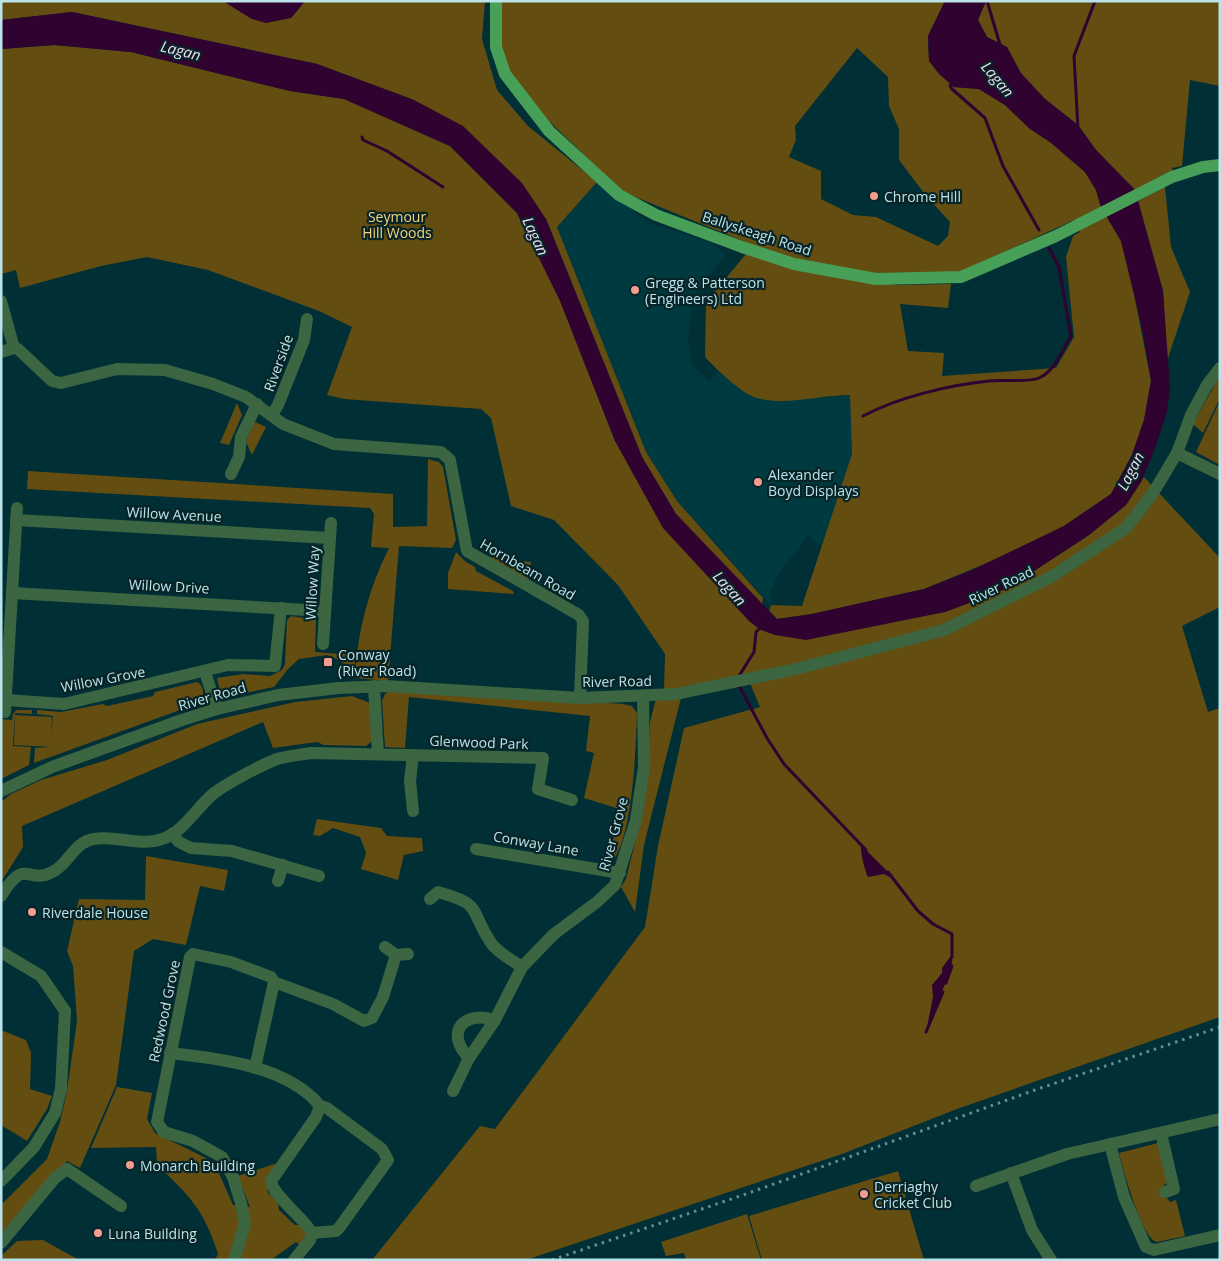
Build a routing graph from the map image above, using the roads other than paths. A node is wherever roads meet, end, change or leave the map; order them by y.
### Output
1 (496, 1) edge
2 (1220, 166) edge
3 (1, 301) edge
4 (307, 319) dead end
5 (14, 348) junction
6 (1, 352) edge
7 (1220, 368) edge
8 (256, 404) junction
9 (272, 415) junction
10 (1177, 453) junction
11 (231, 474) dead end
12 (1220, 474) edge
13 (331, 522) dead end
14 (330, 538) junction
15 (12, 593) junction
16 (281, 608) junction
17 (326, 611) junction
18 (324, 644) dead end
19 (205, 672) junction
20 (374, 686) junction
21 (643, 697) junction
22 (580, 698) junction
23 (217, 709) junction
24 (378, 754) junction
25 (413, 755) junction
26 (1, 791) edge
27 (572, 800) dead end
28 (413, 811) dead end
29 (172, 834) junction
30 (476, 848) dead end
31 (283, 865) junction
32 (620, 873) junction
33 (319, 876) dead end
34 (278, 881) dead end
35 (1, 896) edge
36 (430, 899) dead end
37 (385, 948) dead end
38 (1, 952) edge
39 (522, 967) junction
40 (274, 982) junction
41 (495, 1020) junction
42 (170, 1053) junction
43 (469, 1058) junction
44 (255, 1068) junction
45 (453, 1090) dead end
46 (320, 1106) junction
47 (1220, 1119) edge
48 (1161, 1133) junction
49 (1110, 1144) junction
50 (1011, 1173) junction
51 (1, 1181) edge
52 (976, 1186) dead end
53 (1165, 1192) dead end
54 (121, 1206) dead end
55 (312, 1233) junction
56 (1220, 1235) edge
57 (1, 1243) edge
58 (1048, 1259) edge
59 (234, 1260) edge
60 (294, 1260) edge

1 - 2 main road, Ballyskeagh Road
3 - 5 street
4 - 9 street, Riverside
5 - 6 street
5 - 8 street, Hornbeam Road
7 - 10 street, River Road
8 - 9 street, Hornbeam Road
8 - 11 street
9 - 22 street, Hornbeam Road
10 - 12 street
10 - 21 street, River Road
13 - 14 street, Willow Way
14 - 15 street, Willow Avenue
14 - 17 street, Willow Way
15 - 16 street, Willow Drive
15 - 19 street, Willow Grove
16 - 17 street, Willow Drive
16 - 19 street, Willow Grove
17 - 18 street, Willow Way
19 - 23 street
20 - 22 street, River Road
20 - 23 street, River Road
20 - 24 street
21 - 22 street, River Road
21 - 32 street, River Grove
23 - 26 street, River Road
24 - 25 street, Glenwood Park
24 - 29 street, Glenwood Park
25 - 27 street, Glenwood Park
25 - 28 street
29 - 31 street
29 - 35 street
30 - 32 street, Conway Lane
31 - 33 street
31 - 34 street
32 - 39 street, River Grove
36 - 39 street
37 - 40 street, Redwood Grove
38 - 51 street
39 - 41 street, River Grove
40 - 42 street, Redwood Grove
40 - 44 street
41 - 43 street, River Grove
41 - 43 street
42 - 44 street
42 - 59 street, Redwood Grove
43 - 45 street, River Grove
44 - 46 street
46 - 55 street
46 - 55 street
47 - 48 street
48 - 49 street
48 - 53 street
49 - 50 street
49 - 56 street
50 - 52 street
50 - 58 street
54 - 57 street
55 - 60 street

